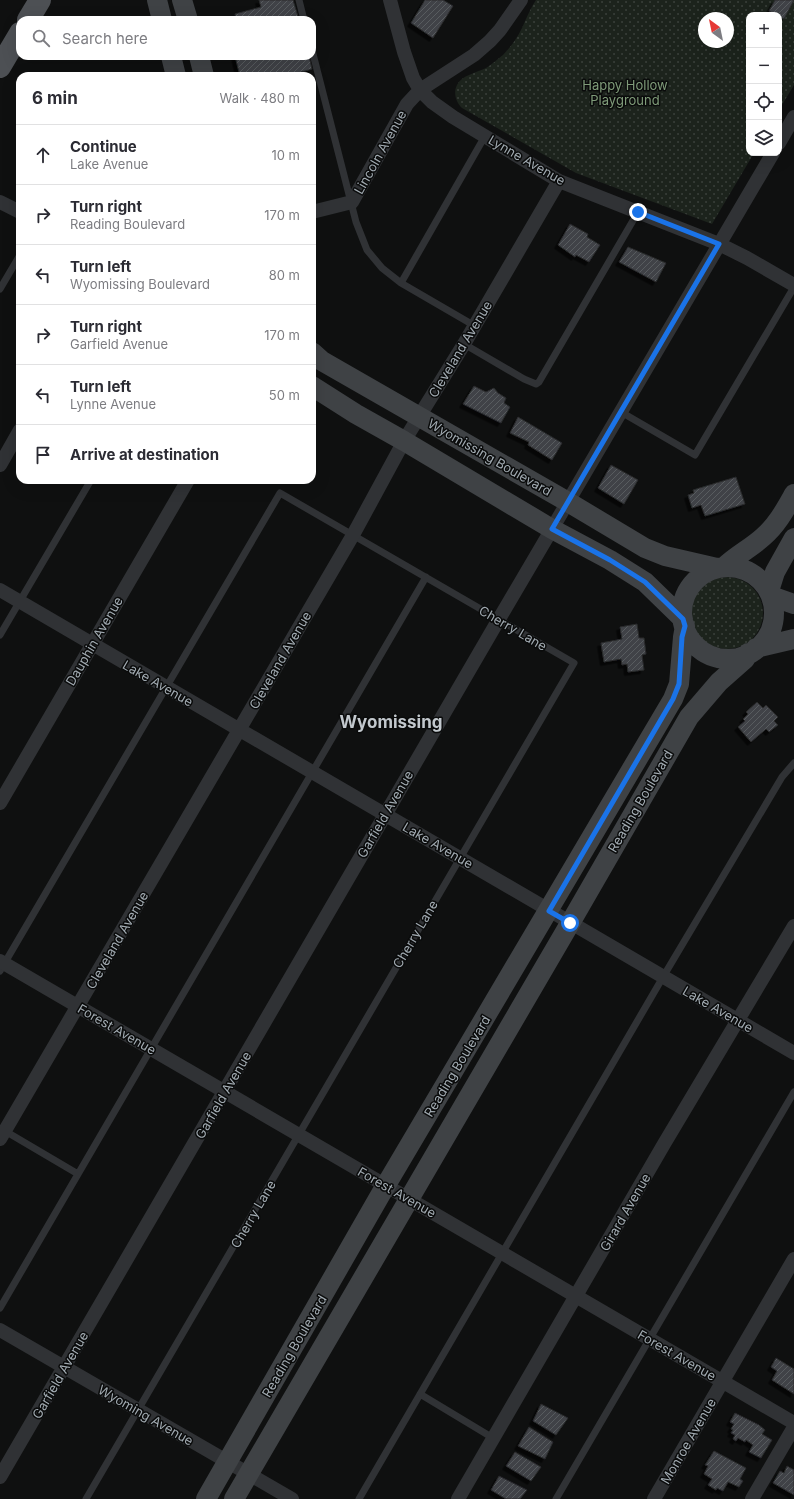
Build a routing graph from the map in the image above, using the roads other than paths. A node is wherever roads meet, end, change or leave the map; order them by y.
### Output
1 (40, 0) edge
2 (157, 0) edge
3 (182, 0) edge
4 (299, 0) edge
5 (521, 0) edge
6 (394, 3) edge
7 (30, 16) edge
8 (161, 16) edge
9 (187, 16) edge
10 (303, 16) edge
11 (16, 40) edge
12 (172, 60) edge
13 (200, 60) edge
14 (315, 60) edge
15 (0, 66) edge
16 (175, 72) edge
17 (203, 72) edge
18 (420, 90) junction
19 (794, 117) edge
20 (485, 136) junction
21 (782, 137) edge
22 (771, 156) edge
23 (559, 181) junction
24 (0, 202) edge
25 (352, 202) junction
26 (16, 210) edge
27 (316, 211) edge
28 (638, 212) junction
29 (719, 244) junction
30 (16, 262) edge
31 (402, 283) junction
32 (794, 286) edge
33 (0, 289) edge
34 (475, 326) junction
35 (464, 344) junction
36 (316, 356) edge
37 (316, 389) edge
38 (621, 412) junction
39 (419, 417) junction
40 (16, 437) edge
41 (404, 441) junction
42 (0, 465) edge
43 (89, 484) edge
44 (186, 484) edge
45 (794, 494) edge
46 (568, 502) junction
47 (552, 529) junction
48 (353, 535) junction
49 (794, 538) edge
50 (720, 568) junction
51 (426, 577) junction
52 (0, 590) edge
53 (770, 594) junction
54 (20, 601) junction
55 (794, 604) edge
56 (498, 619) junction
57 (684, 623) junction
58 (0, 635) edge
59 (794, 639) edge
60 (93, 644) junction
61 (752, 651) junction
62 (166, 687) junction
63 (239, 729) junction
64 (794, 764) edge
65 (312, 772) junction
66 (0, 803) edge
67 (385, 814) junction
68 (460, 858) junction
69 (549, 911) junction
70 (570, 923) junction
71 (794, 926) edge
72 (1, 965) edge
73 (663, 977) junction
74 (78, 1006) junction
75 (738, 1020) junction
76 (150, 1048) junction
77 (794, 1053) edge
78 (225, 1092) junction
79 (794, 1092) edge
80 (2, 1135) edge
81 (299, 1135) junction
82 (78, 1174) junction
83 (386, 1185) junction
84 (410, 1198) junction
85 (502, 1253) junction
86 (794, 1259) edge
87 (576, 1296) junction
88 (0, 1308) edge
89 (0, 1330) edge
90 (649, 1339) junction
91 (64, 1367) junction
92 (723, 1381) junction
93 (420, 1394) junction
94 (138, 1411) junction
95 (794, 1423) edge
96 (794, 1427) edge
97 (493, 1438) junction
98 (228, 1461) junction
99 (249, 1473) junction
100 (0, 1477) edge
101 (86, 1499) edge
102 (206, 1499) edge
103 (234, 1499) edge
104 (292, 1499) edge
105 (359, 1499) edge
106 (458, 1499) edge
107 (556, 1499) edge
108 (654, 1499) edge
109 (752, 1499) edge

1 - 7 main road
2 - 8 street
3 - 9 street
4 - 10 lane
5 - 18 street, Lincoln Avenue
6 - 18 street, Lynne Avenue
11 - 15 main road
12 - 16 street
13 - 17 street
14 - 25 lane
18 - 20 street, Lynne Avenue
18 - 25 street, Lincoln Avenue
19 - 21 street
20 - 23 street, Lynne Avenue
20 - 31 lane
22 - 29 street, Garfield Avenue
23 - 28 street, Lynne Avenue
23 - 34 street, Cleveland Avenue
24 - 26 street
25 - 27 street, Lincoln Avenue
25 - 31 lane
28 - 29 street, Lynne Avenue
28 - 35 lane
29 - 32 street, Lynne Avenue
29 - 38 street, Garfield Avenue
30 - 33 lane
31 - 34 lane
32 - 38 lane
34 - 35 street, Cleveland Avenue
35 - 39 street, Cleveland Avenue
36 - 39 street, Wyomissing Boulevard
37 - 41 street
38 - 46 street, Garfield Avenue
39 - 41 street, Cleveland Avenue
39 - 46 street, Wyomissing Boulevard
40 - 42 street
41 - 47 street
41 - 48 street, Cleveland Avenue
43 - 54 lane
44 - 60 street, Dauphin Avenue
45 - 50 street
46 - 47 street, Garfield Avenue
46 - 50 street, Wyomissing Boulevard
47 - 56 street, Garfield Avenue
47 - 57 street
48 - 51 lane, Cherry Lane
48 - 62 lane, Cherry Lane
48 - 63 street, Cleveland Avenue
49 - 53 street
50 - 53 street
50 - 57 street
51 - 56 lane, Cherry Lane
51 - 65 lane
52 - 54 street, Lake Avenue
53 - 55 street
53 - 61 street
54 - 58 lane
54 - 60 street, Lake Avenue
56 - 67 street, Garfield Avenue
56 - 68 lane, Cherry Lane
57 - 61 street
57 - 69 street, Reading Boulevard
59 - 61 street
60 - 62 street, Lake Avenue
60 - 66 street, Dauphin Avenue
61 - 70 street, Reading Boulevard
62 - 63 street, Lake Avenue
62 - 72 lane
63 - 65 street, Lake Avenue
63 - 74 street, Cleveland Avenue
64 - 73 lane
65 - 67 street, Lake Avenue
65 - 76 lane
67 - 68 street, Lake Avenue
67 - 78 street, Garfield Avenue
68 - 69 street, Lake Avenue
68 - 81 lane, Cherry Lane
69 - 70 street, Lake Avenue
69 - 83 street, Reading Boulevard
70 - 73 street, Lake Avenue
70 - 84 street, Reading Boulevard
71 - 75 street, Girard Avenue
72 - 74 street, Forest Avenue
73 - 75 street, Lake Avenue
73 - 85 lane
74 - 76 street, Forest Avenue
74 - 80 street, Cleveland Avenue
75 - 77 street, Lake Avenue
75 - 87 street, Girard Avenue
76 - 78 street, Forest Avenue
76 - 82 lane
78 - 81 street, Forest Avenue
78 - 91 street, Garfield Avenue
79 - 90 lane
80 - 82 lane
81 - 83 street, Forest Avenue
81 - 94 lane, Cherry Lane
82 - 88 lane
83 - 84 street, Forest Avenue
83 - 98 street, Reading Boulevard
84 - 85 street, Forest Avenue
84 - 99 street, Reading Boulevard
85 - 87 street, Forest Avenue
85 - 93 lane
86 - 92 street, Monroe Avenue
87 - 90 street, Forest Avenue
87 - 97 street, Girard Avenue
89 - 91 street, Wyoming Avenue
90 - 92 street, Forest Avenue
90 - 107 lane
91 - 94 street, Wyoming Avenue
91 - 100 street, Garfield Avenue
92 - 95 street, Forest Avenue
92 - 108 street, Monroe Avenue
93 - 97 lane
93 - 105 lane
94 - 98 street, Wyoming Avenue
94 - 101 lane, Cherry Lane
96 - 109 street
97 - 106 street, Girard Avenue
98 - 99 street, Wyoming Avenue
98 - 102 street, Reading Boulevard
99 - 103 street, Reading Boulevard
99 - 104 street, Wyoming Avenue

